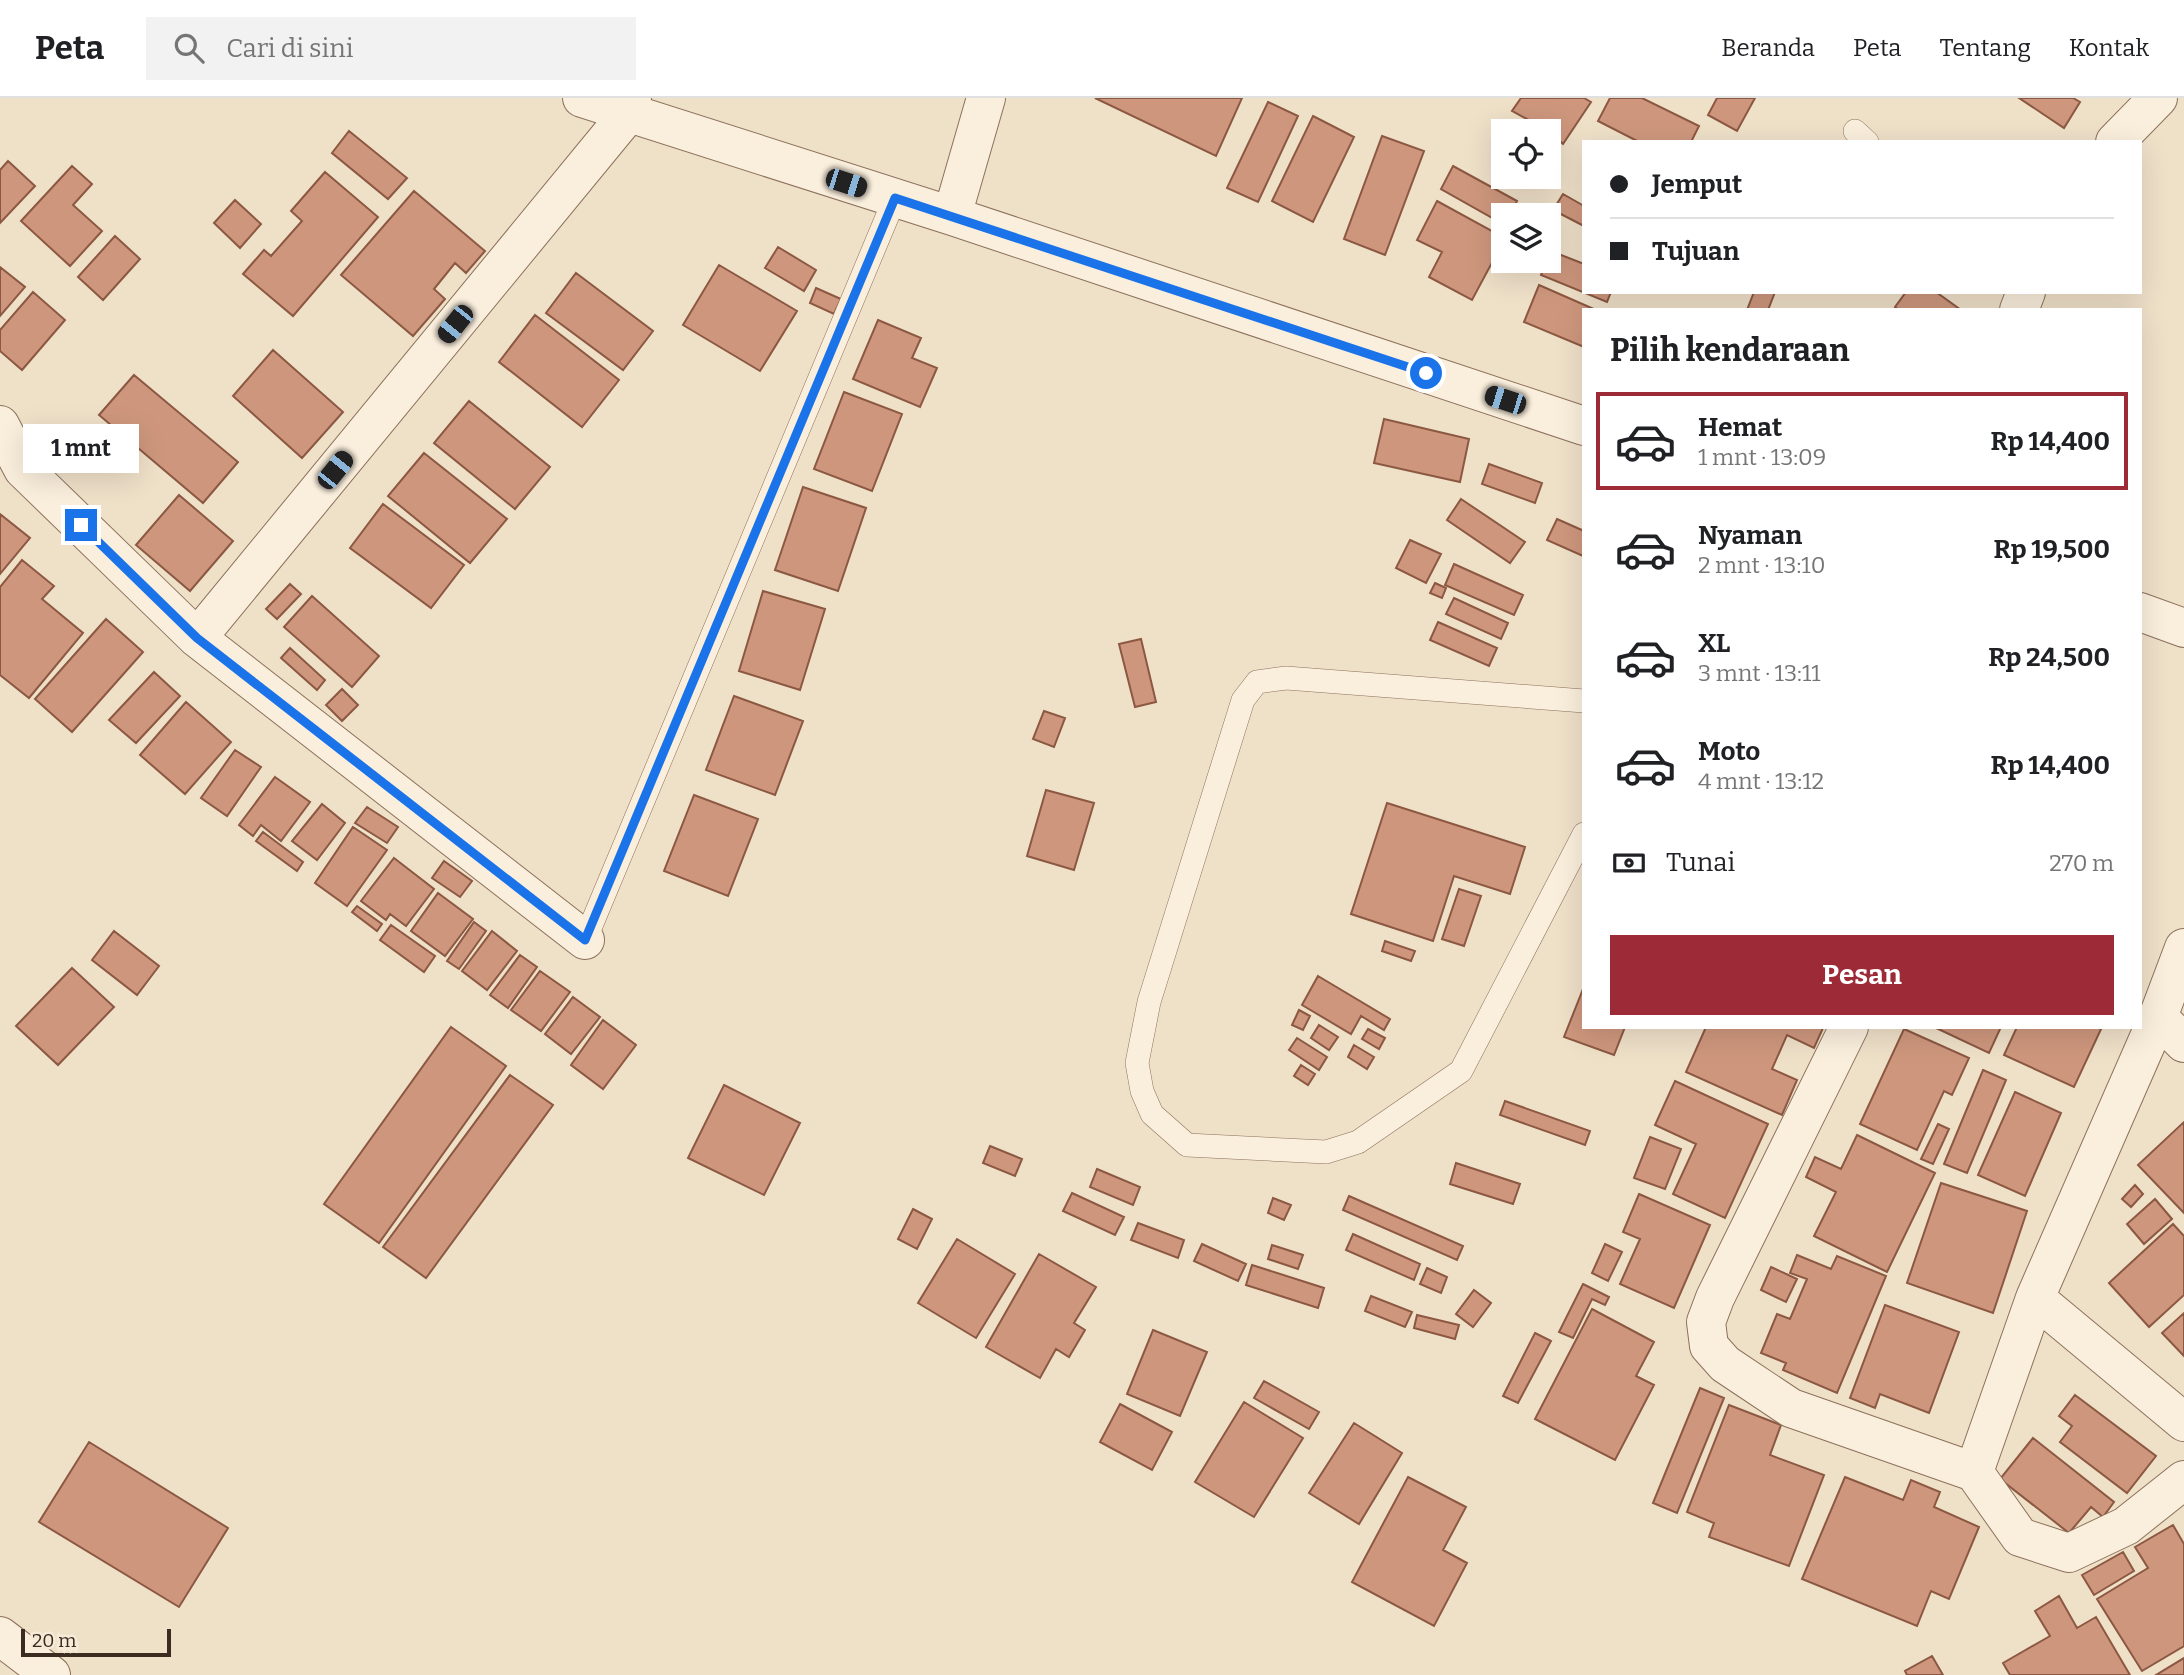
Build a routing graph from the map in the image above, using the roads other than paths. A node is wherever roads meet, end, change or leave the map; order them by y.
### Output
1 (582, 98) edge
2 (986, 98) edge
3 (2158, 98) edge
4 (629, 106) edge
5 (2117, 140) edge
6 (895, 198) junction
7 (952, 216) junction
8 (0, 425) edge
9 (1582, 425) edge
10 (2142, 613) edge
11 (2184, 628) edge
12 (197, 638) junction
13 (1582, 701) edge
14 (1582, 838) edge
15 (585, 940) joint
16 (2184, 948) edge
17 (1848, 1029) edge
18 (2171, 1030) edge
19 (2035, 1298) junction
20 (2184, 1422) edge
21 (1975, 1472) junction
22 (2184, 1480) edge
23 (0, 1636) edge
24 (51, 1675) edge

1 - 4 street
2 - 7 street
3 - 5 street
4 - 6 street
4 - 12 street
6 - 7 street
6 - 15 lane
7 - 9 street
8 - 12 street
10 - 11 street
12 - 15 street
13 - 14 lane
16 - 18 street
17 - 21 street
18 - 19 street
19 - 20 street
19 - 21 street
21 - 22 street
23 - 24 street

